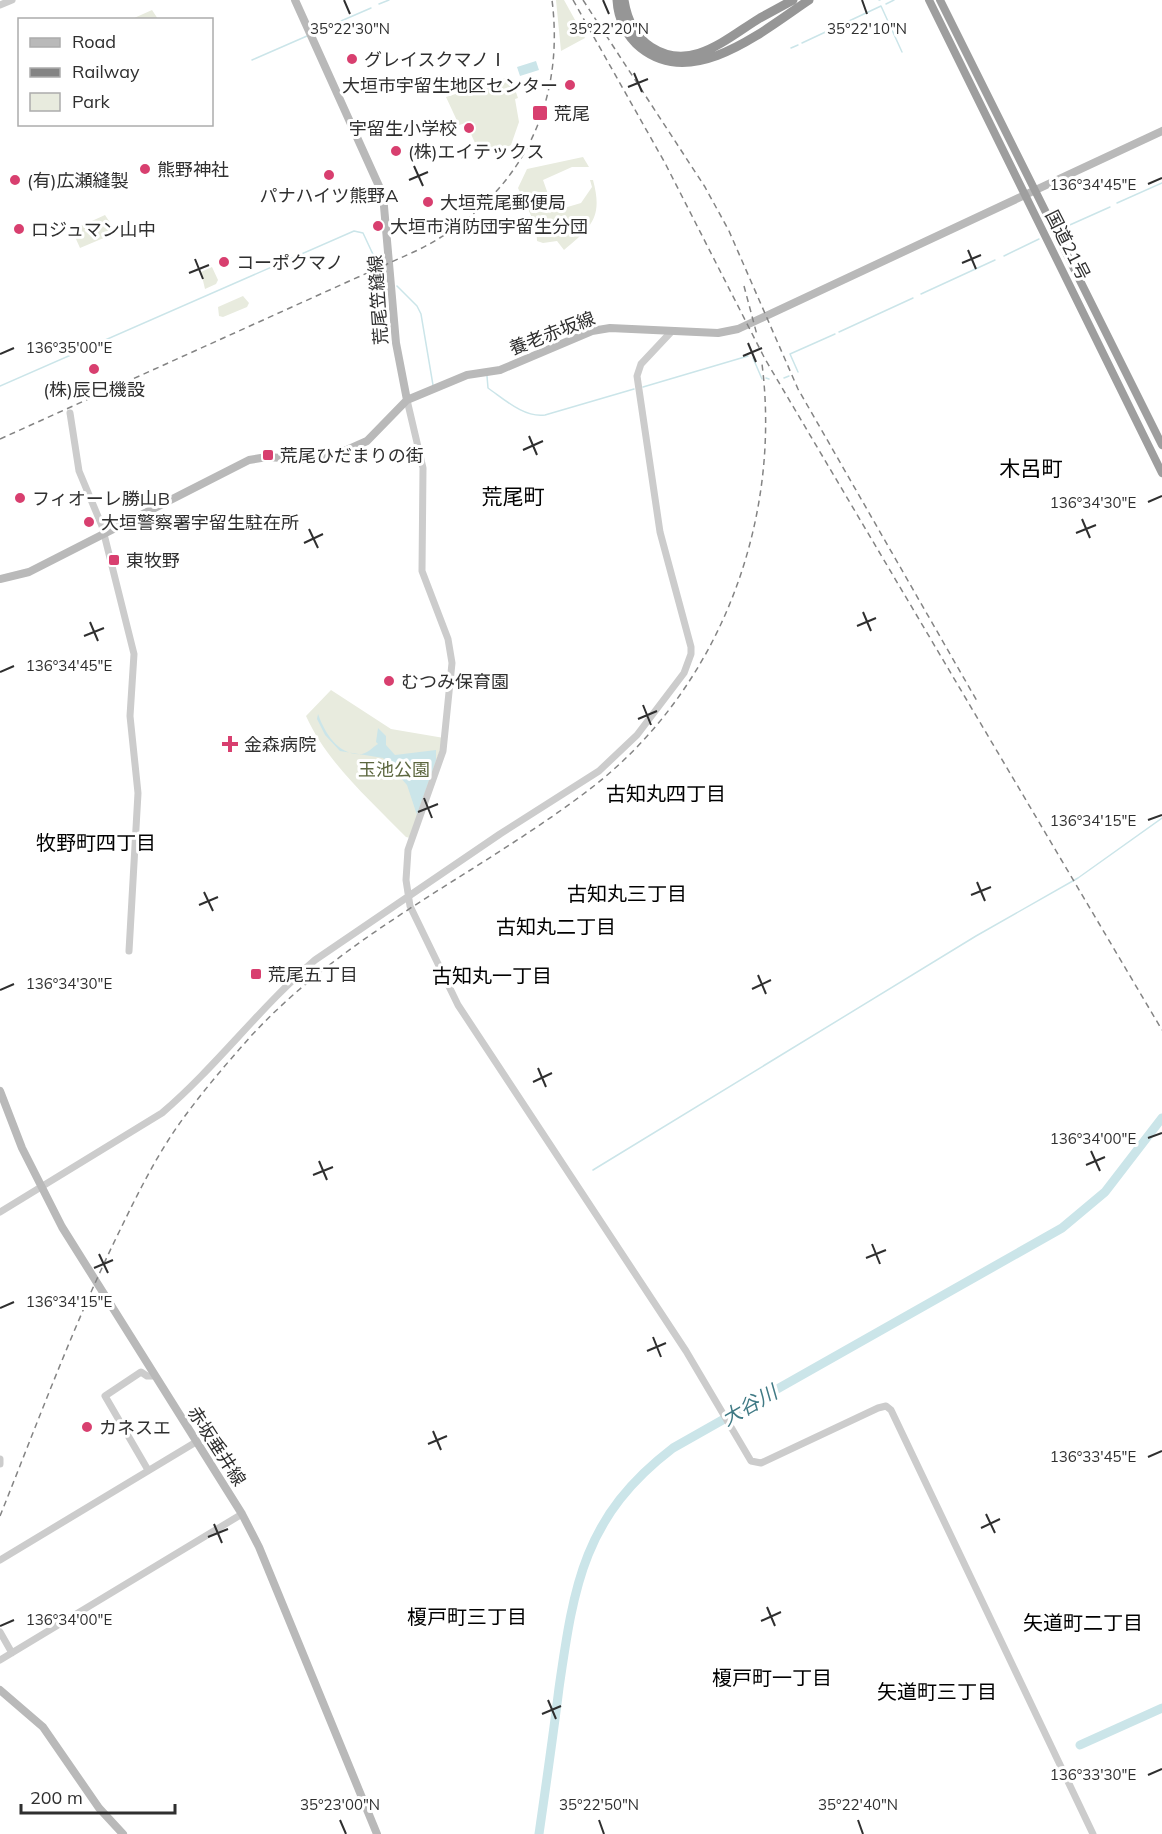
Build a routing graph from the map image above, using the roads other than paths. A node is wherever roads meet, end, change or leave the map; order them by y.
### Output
1 (12, 0) edge
2 (295, 0) edge
3 (617, 0) edge
4 (624, 0) edge
5 (793, 0) edge
6 (809, 0) edge
7 (929, 0) edge
8 (940, 0) edge
9 (0, 5) edge
10 (1162, 130) edge
11 (1035, 189) junction
12 (1024, 194) junction
13 (672, 331) junction
14 (407, 400) junction
15 (70, 413) dead end
16 (1162, 445) edge
17 (1162, 473) edge
18 (104, 533) junction
19 (0, 579) edge
20 (408, 896) junction
21 (129, 951) dead end
22 (0, 1091) edge
23 (41, 1188) junction
24 (0, 1212) edge
25 (153, 1376) junction
26 (196, 1442) junction
27 (0, 1459) edge
28 (0, 1464) edge
29 (148, 1470) junction
30 (242, 1514) junction
31 (0, 1560) edge
32 (0, 1632) edge
33 (12, 1653) junction
34 (0, 1660) edge
35 (0, 1690) edge
36 (123, 1834) edge
37 (377, 1834) edge
38 (1093, 1834) edge

1 - 9 street
2 - 14 main road, 荒尾笠縫線
3 - 6 highway
4 - 5 highway
7 - 12 highway, 国道21号
8 - 11 highway, 国道21号
10 - 11 main road, 養老赤坂線
11 - 12 main road, 養老赤坂線
11 - 16 highway, 国道21号
12 - 13 main road, 養老赤坂線
12 - 17 highway, 国道21号
13 - 14 main road, 養老赤坂線
13 - 20 street
14 - 18 main road, 養老赤坂線
14 - 20 street
15 - 18 street
18 - 19 main road, 養老赤坂線
18 - 21 street
20 - 23 street
20 - 38 street
22 - 23 main road, 赤坂垂井線
23 - 24 street
23 - 25 main road, 赤坂垂井線
25 - 26 main road, 赤坂垂井線
25 - 29 street
26 - 29 street
26 - 30 main road, 赤坂垂井線
27 - 28 street
29 - 31 street
30 - 33 street
30 - 37 main road, 赤坂垂井線
32 - 33 street
33 - 34 street
35 - 36 main road

